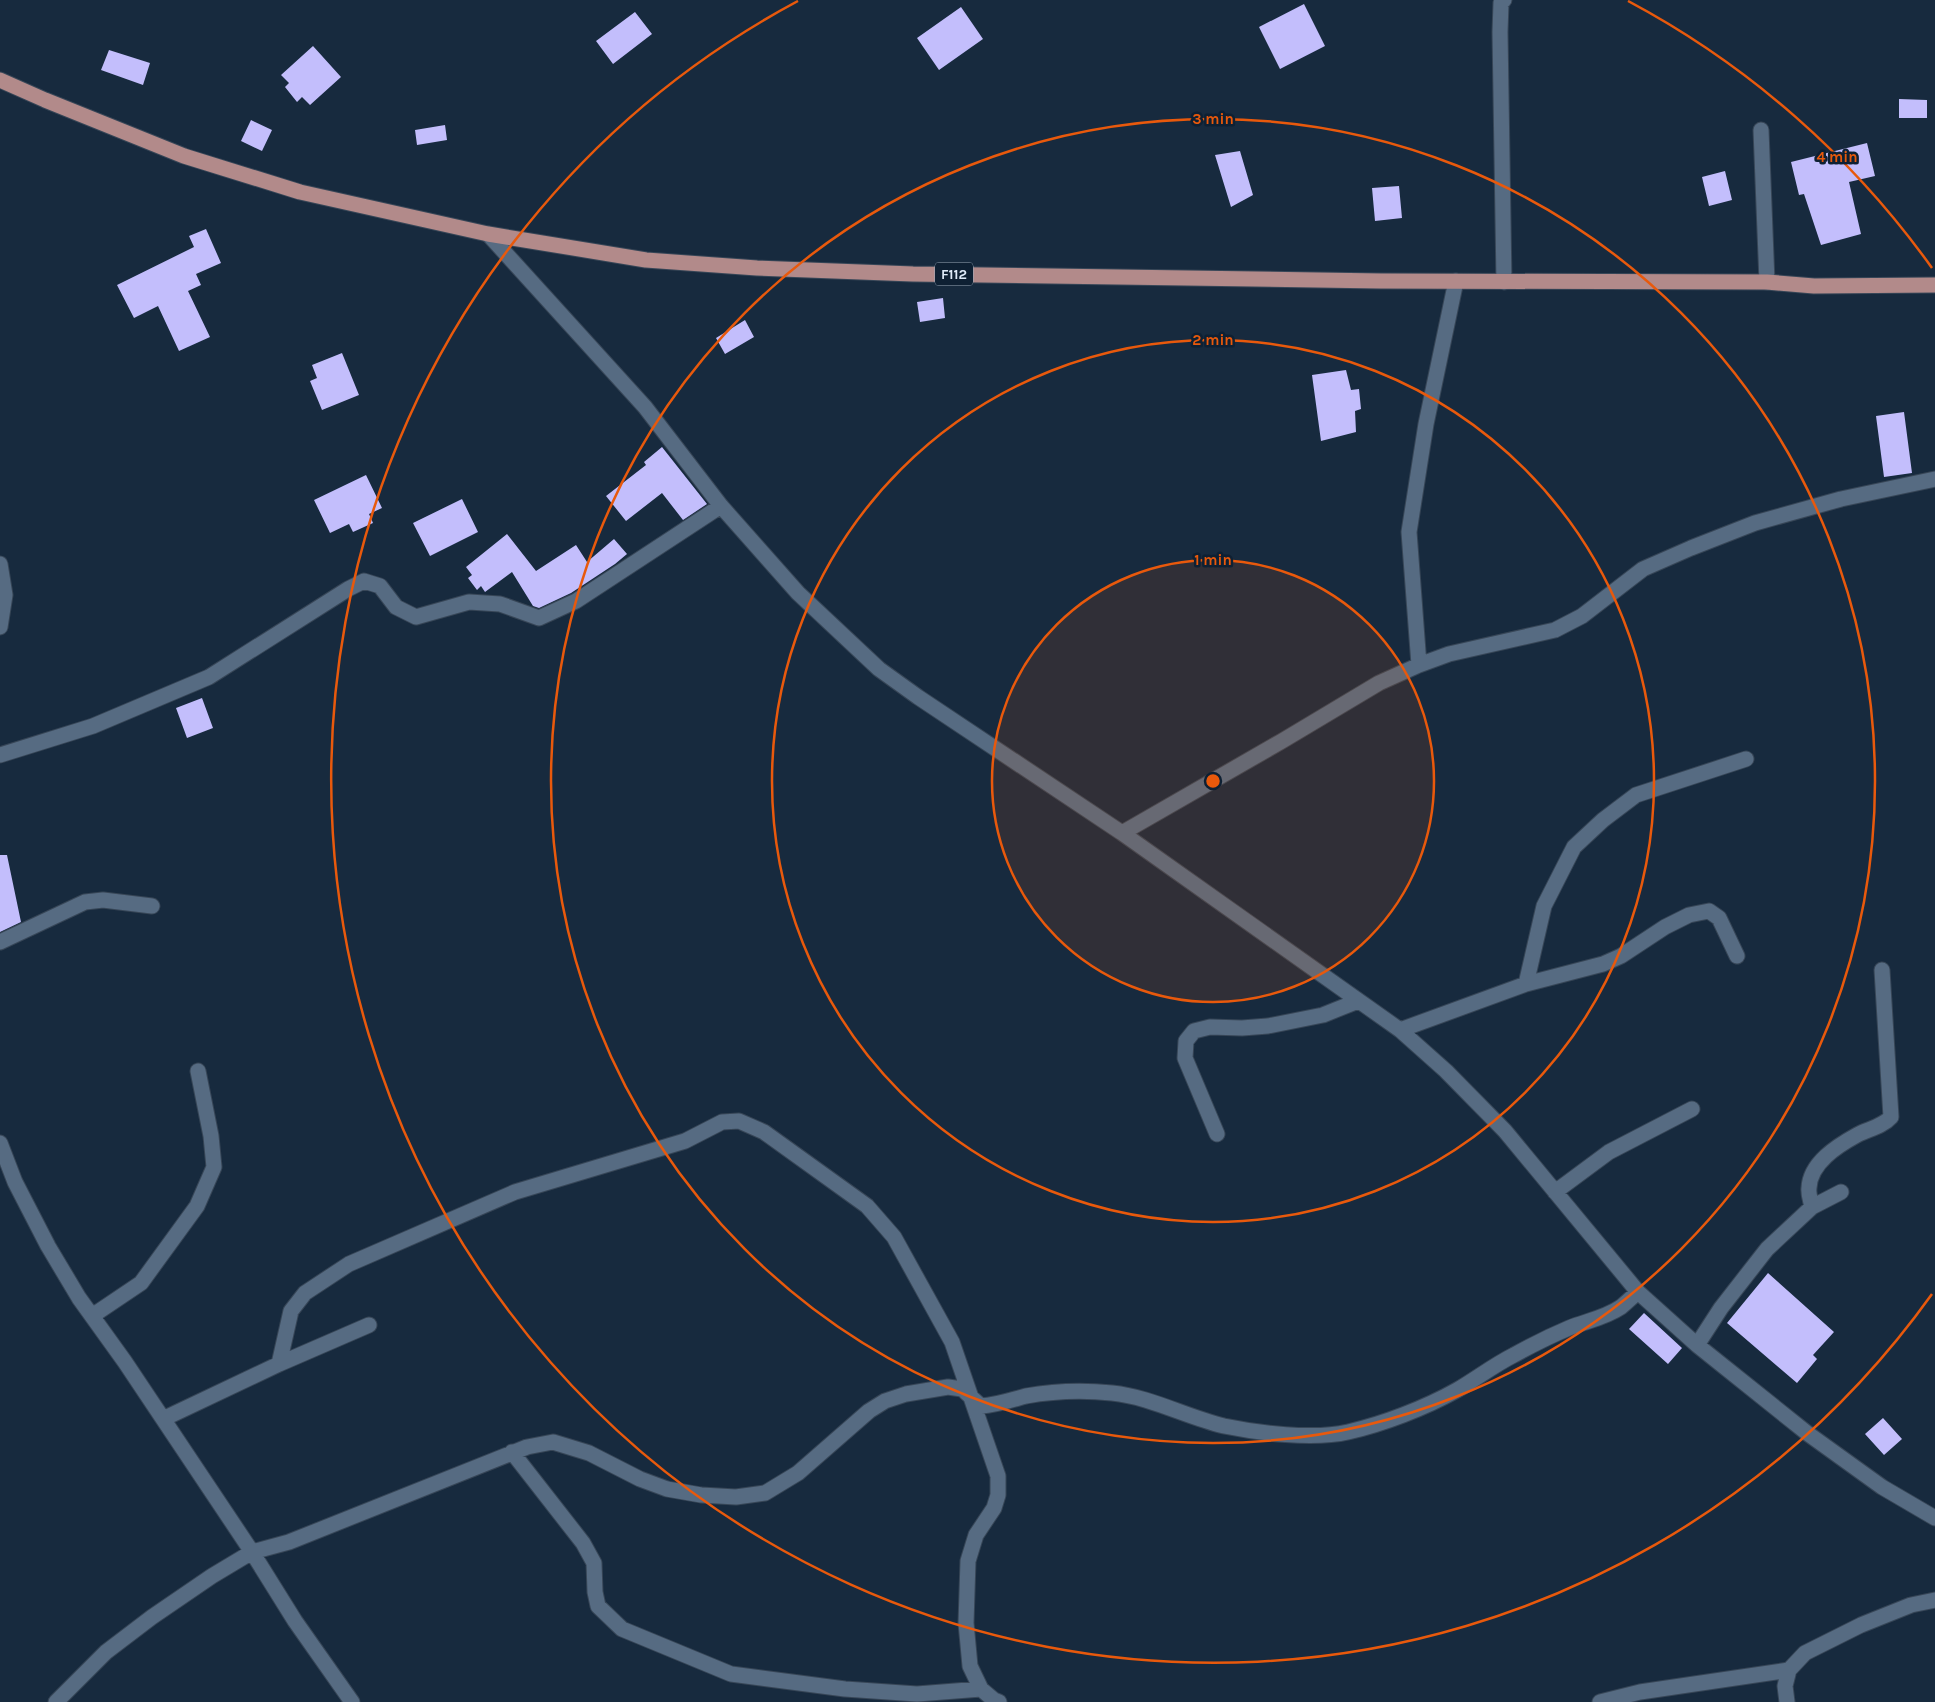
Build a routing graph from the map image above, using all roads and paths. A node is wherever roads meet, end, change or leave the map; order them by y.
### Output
1 (1504, 0) edge
2 (0, 80) edge
3 (1761, 130) dead end
4 (488, 234) junction
5 (1456, 281) junction
6 (1504, 282) junction
7 (1767, 282) junction
8 (1935, 285) edge
9 (1935, 479) edge
10 (721, 506) junction
11 (0, 564) edge
12 (1, 622) edge
13 (1419, 665) junction
14 (0, 755) edge
15 (1746, 759) dead end
16 (1122, 833) junction
17 (152, 906) dead end
18 (0, 942) edge
19 (1737, 956) dead end
20 (1882, 970) dead end
21 (1526, 984) junction
22 (1358, 1001) junction
23 (1400, 1030) junction
24 (198, 1071) dead end
25 (1692, 1109) dead end
26 (1218, 1134) dead end
27 (0, 1143) edge
28 (1555, 1192) junction
29 (1841, 1192) dead end
30 (1812, 1207) junction
31 (1638, 1292) junction
32 (92, 1316) junction
33 (369, 1325) dead end
34 (1698, 1345) junction
35 (279, 1364) junction
36 (972, 1399) junction
37 (162, 1419) junction
38 (512, 1452) junction
39 (1935, 1518) edge
40 (252, 1552) junction
41 (1935, 1600) edge
42 (1789, 1670) junction
43 (981, 1689) junction
44 (56, 1702) edge
45 (352, 1702) edge
46 (999, 1702) edge
47 (1600, 1702) edge
48 (1787, 1702) edge

1 - 6 street
2 - 4 main road, F112
3 - 7 street
4 - 5 main road, F112
4 - 10 street
5 - 6 main road, F112
5 - 13 street
6 - 7 main road, F112
7 - 8 main road, F112
9 - 13 street
10 - 14 street
10 - 16 street
11 - 12 street
13 - 16 street
15 - 21 street
16 - 22 street
17 - 18 street
19 - 21 street
20 - 30 street
21 - 23 street
22 - 23 street
22 - 26 street
23 - 28 street
24 - 32 street
25 - 28 street
27 - 32 street
28 - 31 street
29 - 30 street
30 - 34 street
31 - 34 street
31 - 36 street
32 - 37 street
33 - 35 street
34 - 39 street
35 - 36 street
35 - 37 street
36 - 38 street
36 - 43 street
37 - 40 street
38 - 40 street
38 - 43 street
40 - 44 street
40 - 45 street
41 - 42 street
42 - 47 street
42 - 48 street
43 - 46 street

